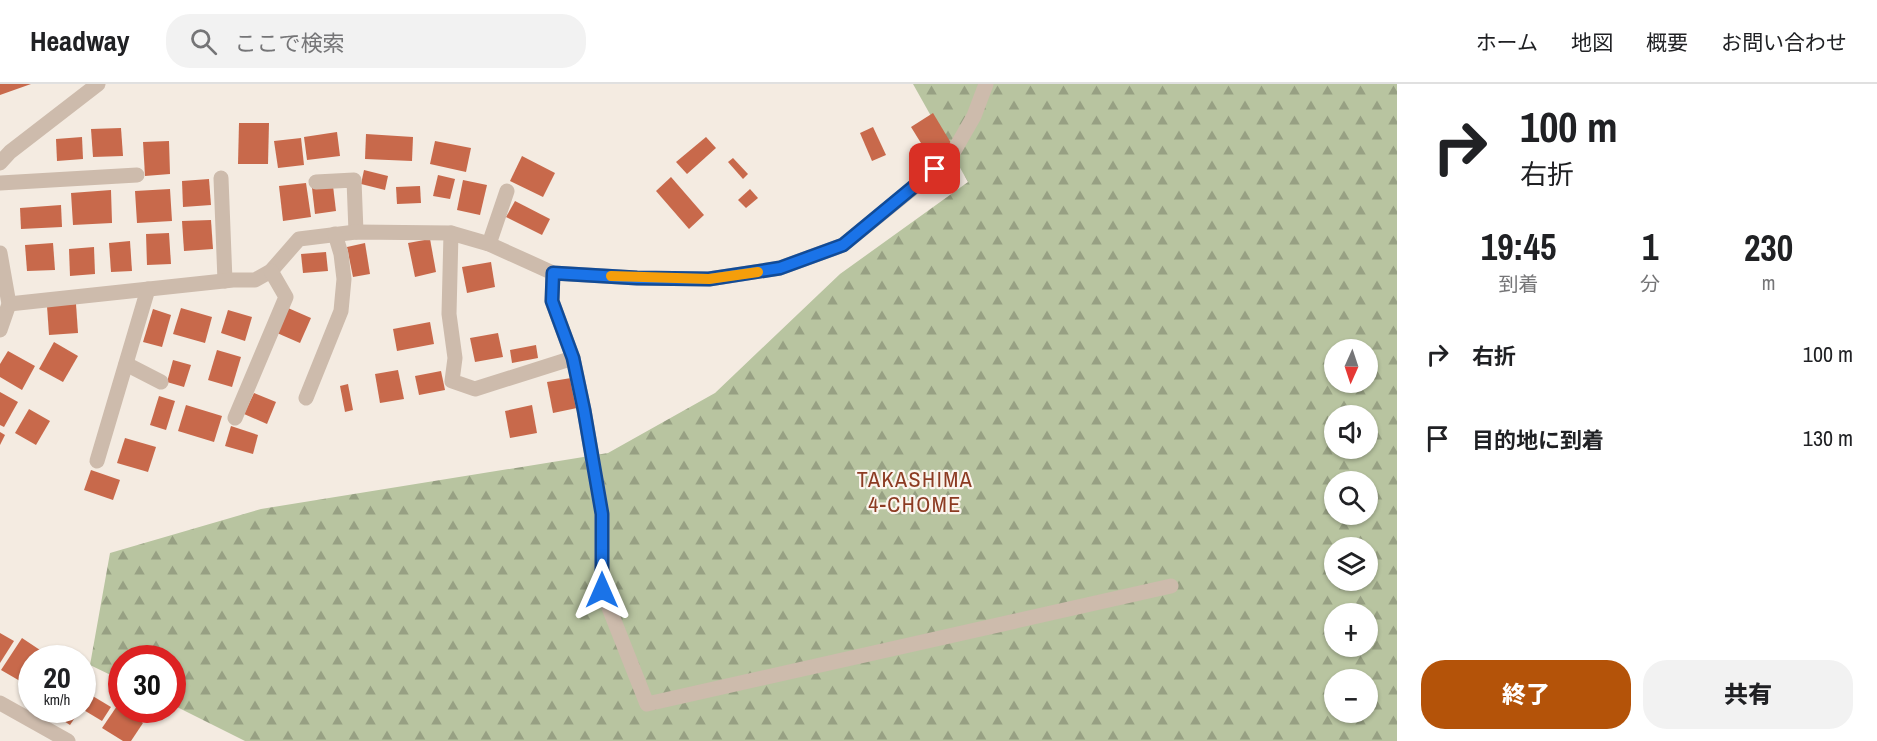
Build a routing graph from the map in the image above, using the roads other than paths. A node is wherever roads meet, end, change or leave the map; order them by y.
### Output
1 (986, 84) edge
2 (94, 85) edge
3 (0, 164) edge
4 (137, 176) dead end
5 (221, 178) dead end
6 (316, 182) dead end
7 (0, 183) edge
8 (507, 191) dead end
9 (356, 232) junction
10 (451, 232) junction
11 (335, 234) junction
12 (489, 244) junction
13 (0, 253) edge
14 (272, 271) junction
15 (553, 273) junction
16 (225, 281) junction
17 (148, 289) junction
18 (9, 304) junction
19 (1, 325) edge
20 (573, 358) junction
21 (126, 364) junction
22 (161, 382) dead end
23 (306, 398) dead end
24 (235, 418) dead end
25 (97, 461) dead end
26 (1171, 586) dead end
27 (0, 703) edge
28 (68, 741) edge

1 - 15 street
2 - 3 street
4 - 7 street
5 - 16 street
6 - 9 street
8 - 12 street
9 - 10 street
9 - 11 street
10 - 12 street
10 - 20 street
11 - 14 street
11 - 23 street
12 - 15 street
13 - 18 street
14 - 16 street
14 - 24 street
15 - 20 street
16 - 17 street
17 - 18 street
17 - 21 street
18 - 19 street
20 - 26 street
21 - 22 street
21 - 25 street
27 - 28 street

